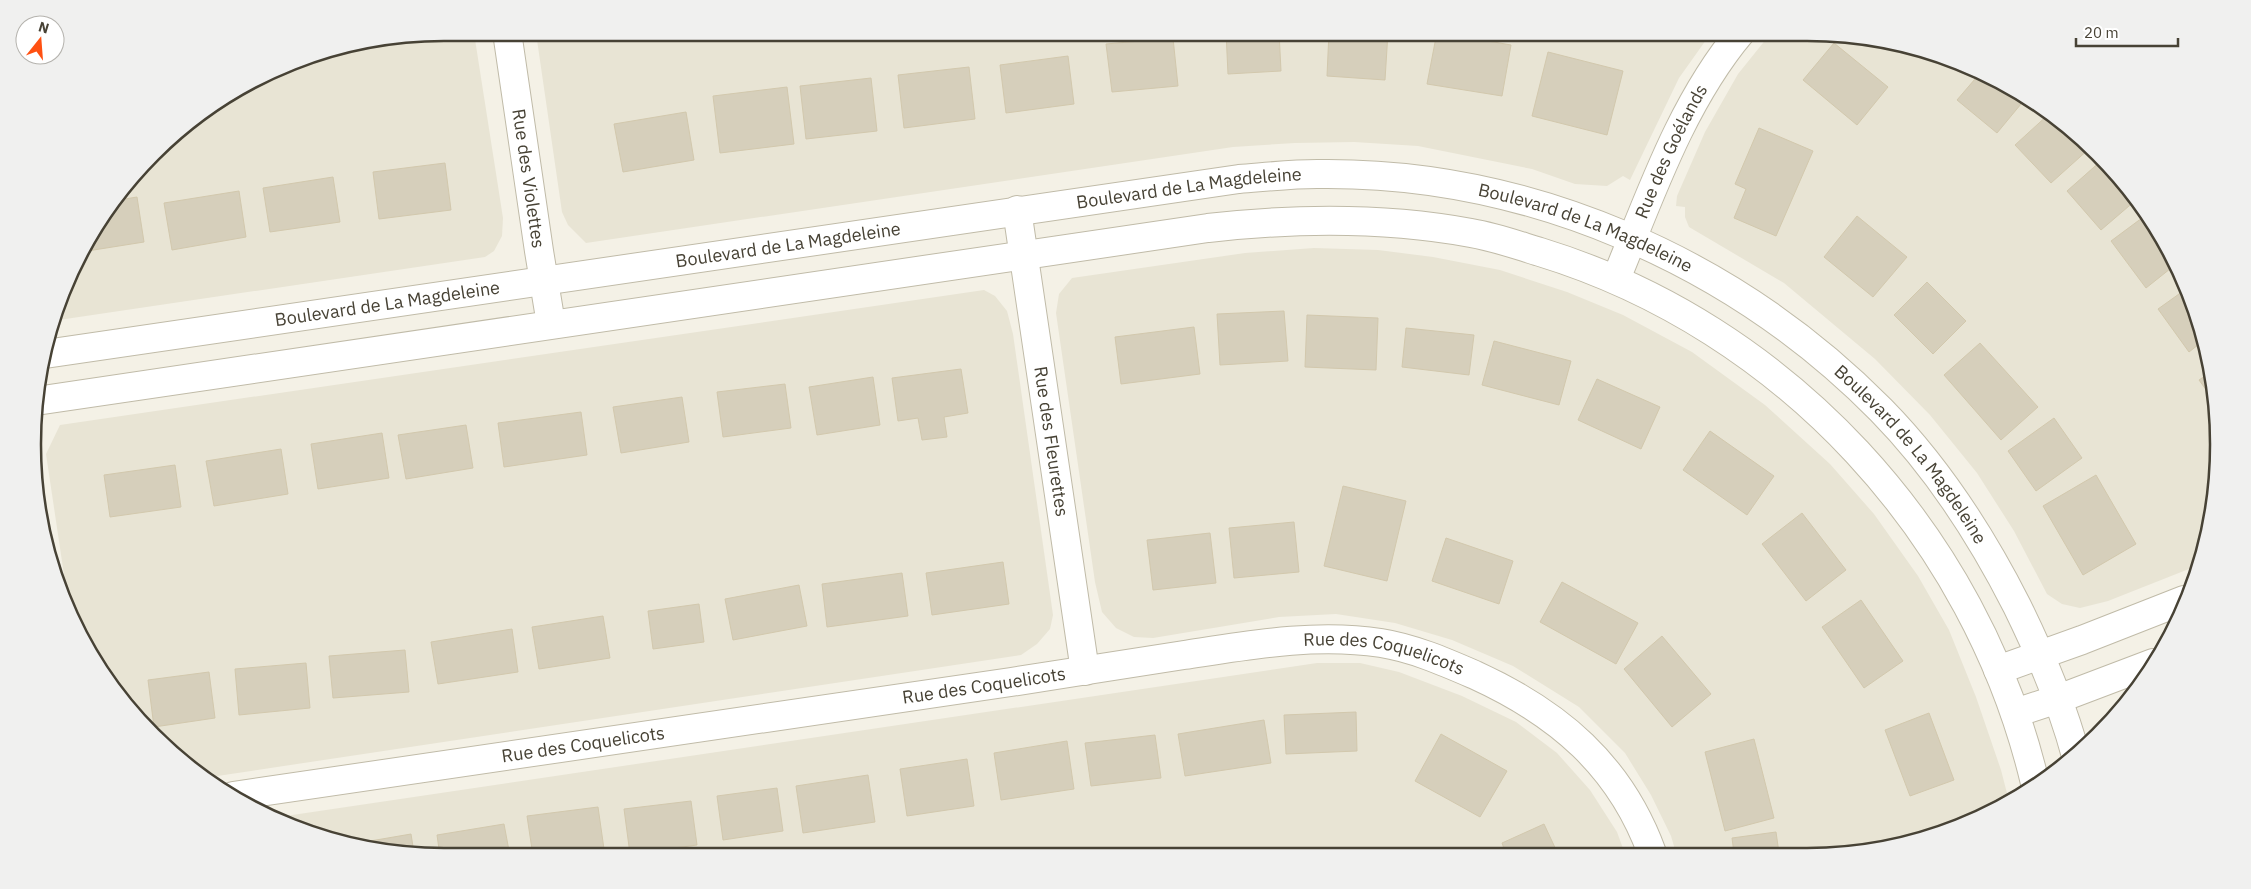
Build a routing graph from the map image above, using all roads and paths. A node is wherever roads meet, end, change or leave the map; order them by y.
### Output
1 (509, 41) edge
2 (1734, 41) edge
3 (1018, 210) junction
4 (1632, 238) junction
5 (1024, 256) junction
6 (1616, 279) junction
7 (543, 281) junction
8 (551, 324) junction
9 (52, 353) edge
10 (44, 399) edge
11 (2177, 603) edge
12 (2041, 655) junction
13 (2143, 667) edge
14 (1998, 670) junction
15 (1085, 671) junction
16 (2058, 699) junction
17 (2015, 713) junction
18 (2073, 747) edge
19 (2034, 778) edge
20 (244, 794) edge
21 (1649, 848) edge

1 - 7 street, Rue des Violettes
2 - 4 street, Rue des Goélands
3 - 4 street, Boulevard de La Magdeleine
3 - 5 street, Rue des Fleurettes
3 - 7 street, Boulevard de La Magdeleine
4 - 6 street, Rue des Goélands
4 - 12 street, Boulevard de La Magdeleine
5 - 6 street, Boulevard de La Magdeleine
5 - 8 street, Boulevard de La Magdeleine
5 - 15 street, Rue des Fleurettes
6 - 14 street, Boulevard de La Magdeleine
7 - 8 street, Rue des Violettes
7 - 9 street, Boulevard de La Magdeleine
8 - 10 street, Boulevard de La Magdeleine
11 - 12 street
12 - 14 street
12 - 16 street, Boulevard de La Magdeleine
13 - 16 street
14 - 17 street, Boulevard de La Magdeleine
15 - 20 street, Rue des Coquelicots
15 - 21 street, Rue des Coquelicots
16 - 17 street
16 - 18 street, Boulevard de La Magdeleine
17 - 19 street, Boulevard de La Magdeleine

